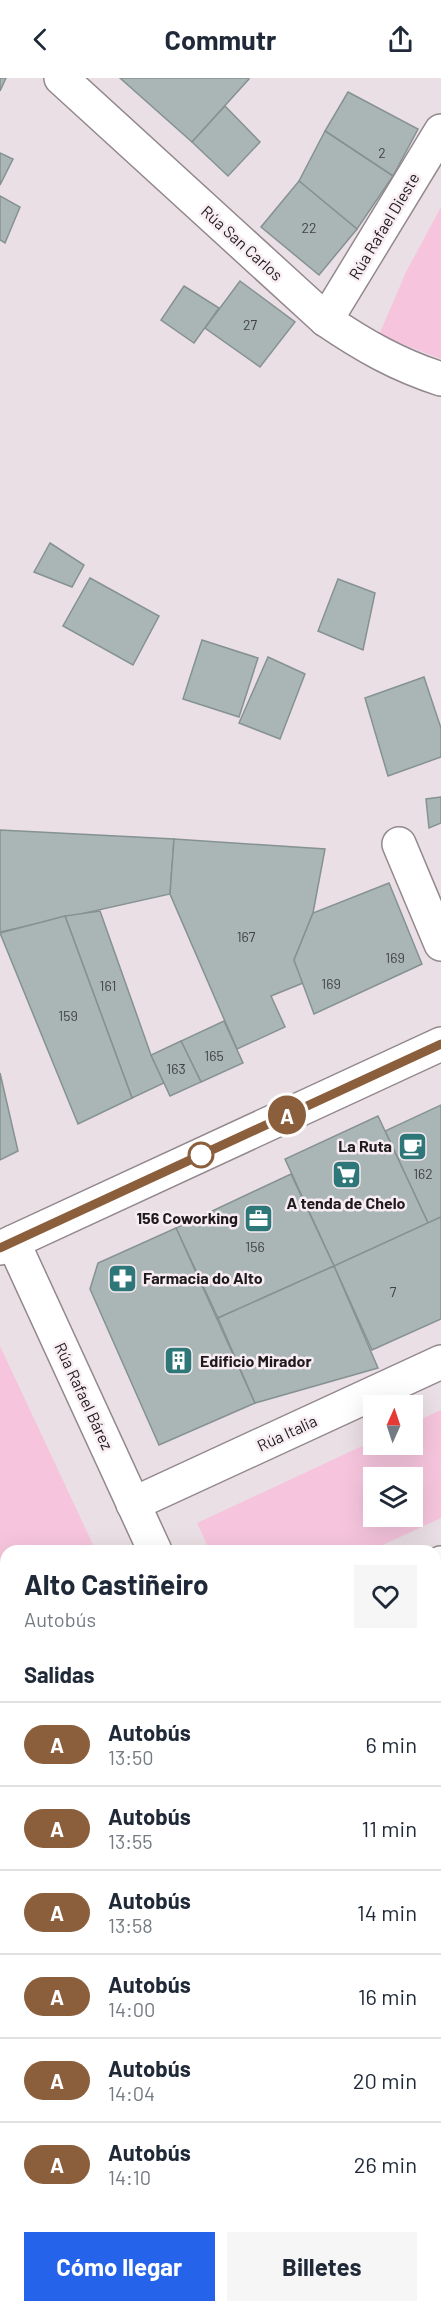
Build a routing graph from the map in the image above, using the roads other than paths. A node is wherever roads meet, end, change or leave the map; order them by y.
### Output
1 (61, 78) edge
2 (441, 132) edge
3 (327, 320) junction
4 (441, 380) edge
5 (399, 844) dead end
6 (441, 944) edge
7 (441, 1044) edge
8 (6, 1245) edge
9 (441, 1362) edge
10 (133, 1504) junction
11 (152, 1545) edge

1 - 3 street, Rúa San Carlos
2 - 3 street, Rúa Rafael Dieste
3 - 4 street, Rúa San Carlos
5 - 6 street
7 - 8 street
8 - 10 street, Rúa Rafael Bárez
9 - 10 street, Rúa Italia
10 - 11 street, Rúa Rafael Bárez

